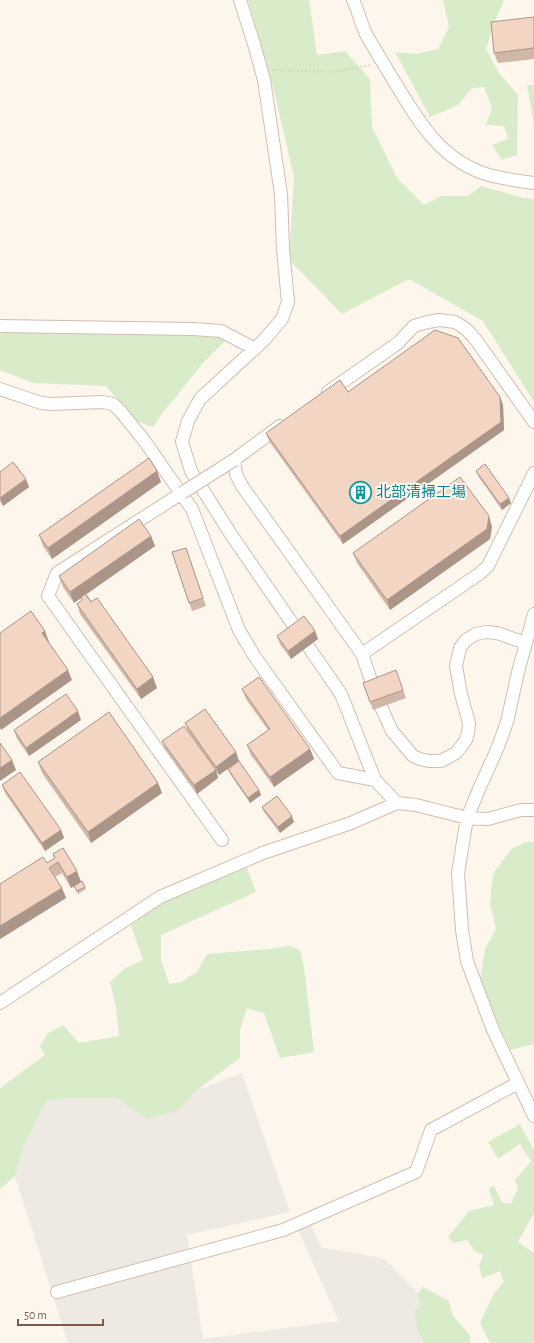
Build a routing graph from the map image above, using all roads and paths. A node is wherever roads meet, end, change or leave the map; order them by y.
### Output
1 (240, 0) edge
2 (354, 0) edge
3 (383, 63) junction
4 (261, 69) junction
5 (534, 183) edge
6 (0, 326) edge
7 (255, 349) junction
8 (0, 389) edge
9 (321, 397) edge
10 (289, 420) edge
11 (534, 422) edge
12 (234, 460) junction
13 (534, 474) edge
14 (182, 493) junction
15 (534, 614) edge
16 (526, 643) junction
17 (362, 654) junction
18 (375, 780) junction
19 (397, 803) junction
20 (534, 810) edge
21 (467, 818) junction
22 (222, 840) dead end
23 (0, 1002) edge
24 (518, 1083) junction
25 (534, 1116) edge
26 (57, 1292) dead end

1 - 4 street
2 - 3 street
3 - 4 path
3 - 5 street
4 - 7 street
6 - 7 street
7 - 18 street
8 - 14 street
9 - 11 street
10 - 12 street
12 - 14 street, bridge
12 - 17 street
13 - 17 street
14 - 18 street
14 - 22 street
15 - 16 street
16 - 17 street
16 - 21 street
18 - 19 street
19 - 21 street
19 - 23 street
20 - 21 street
21 - 24 street
24 - 25 street
24 - 26 street

